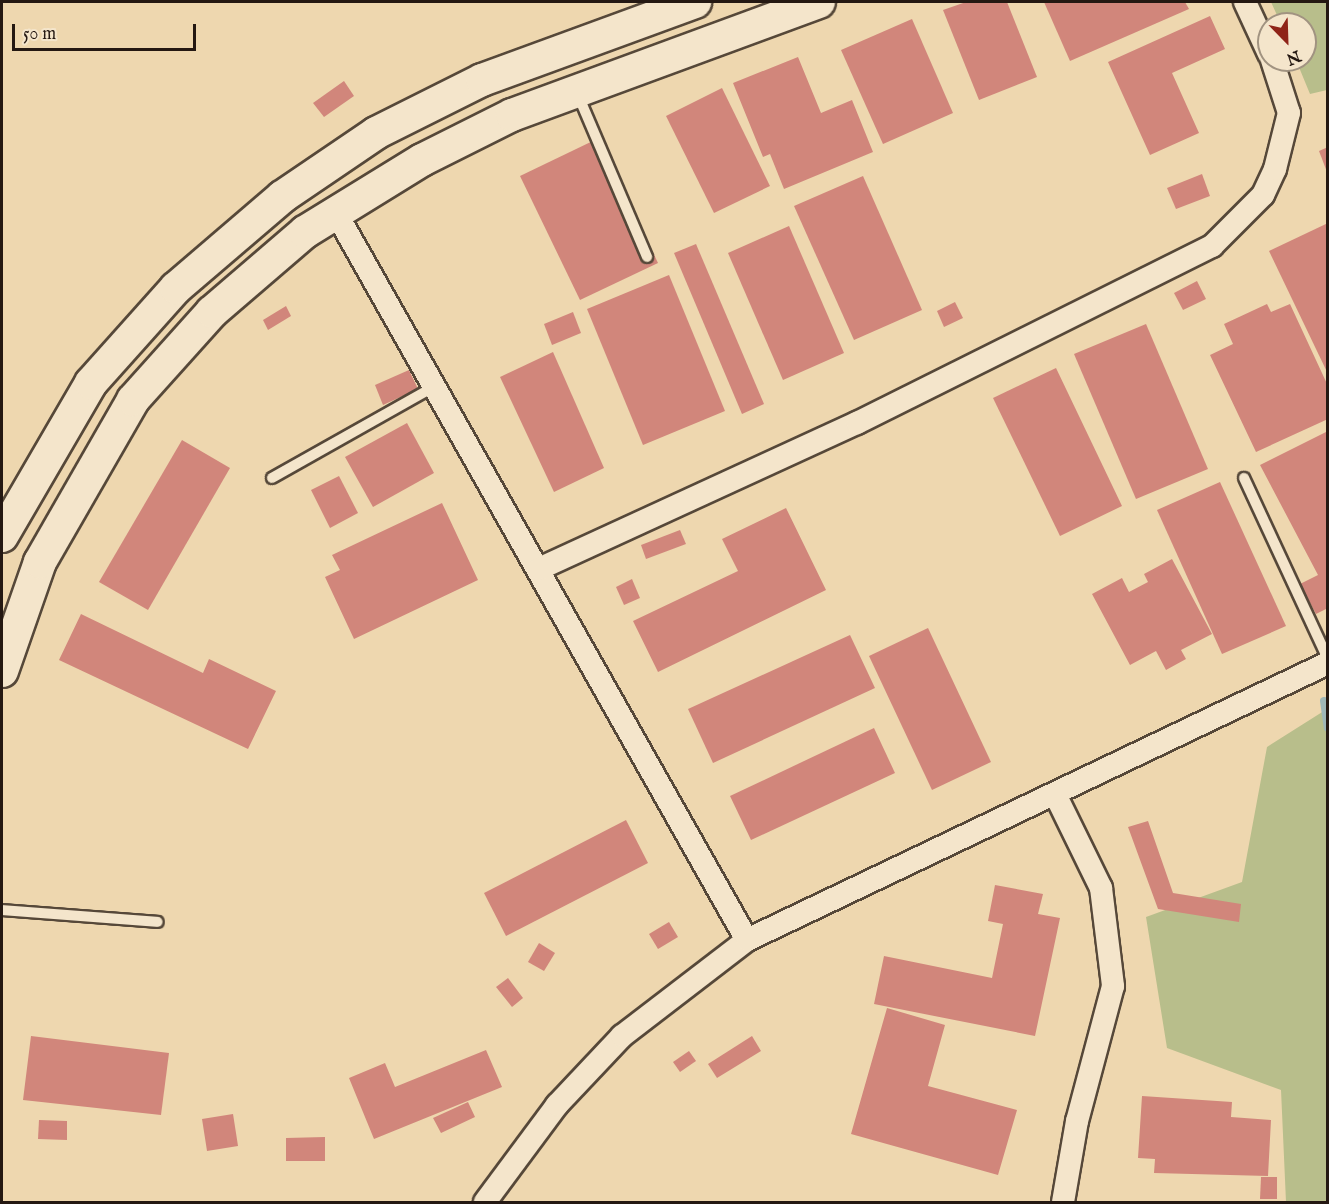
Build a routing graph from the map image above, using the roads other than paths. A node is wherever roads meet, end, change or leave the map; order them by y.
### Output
1 (695, 2) edge
2 (819, 2) edge
3 (1245, 2) edge
4 (1257, 28) edge
5 (1276, 72) edge
6 (577, 92) junction
7 (336, 213) junction
8 (647, 256) dead end
9 (435, 386) junction
10 (1244, 477) dead end
11 (272, 478) dead end
12 (2, 536) edge
13 (539, 569) junction
14 (1328, 661) edge
15 (2, 671) edge
16 (1054, 794) junction
17 (2, 910) edge
18 (158, 922) dead end
19 (747, 940) junction
20 (485, 1203) edge
21 (1063, 1203) edge

1 - 12 street
2 - 6 street
3 - 4 street
5 - 13 street
6 - 7 street
6 - 8 lane
7 - 9 street
7 - 15 street
9 - 11 lane
9 - 13 street
10 - 14 lane
13 - 19 street
14 - 16 street
16 - 19 street
16 - 21 street
17 - 18 lane
19 - 20 street

